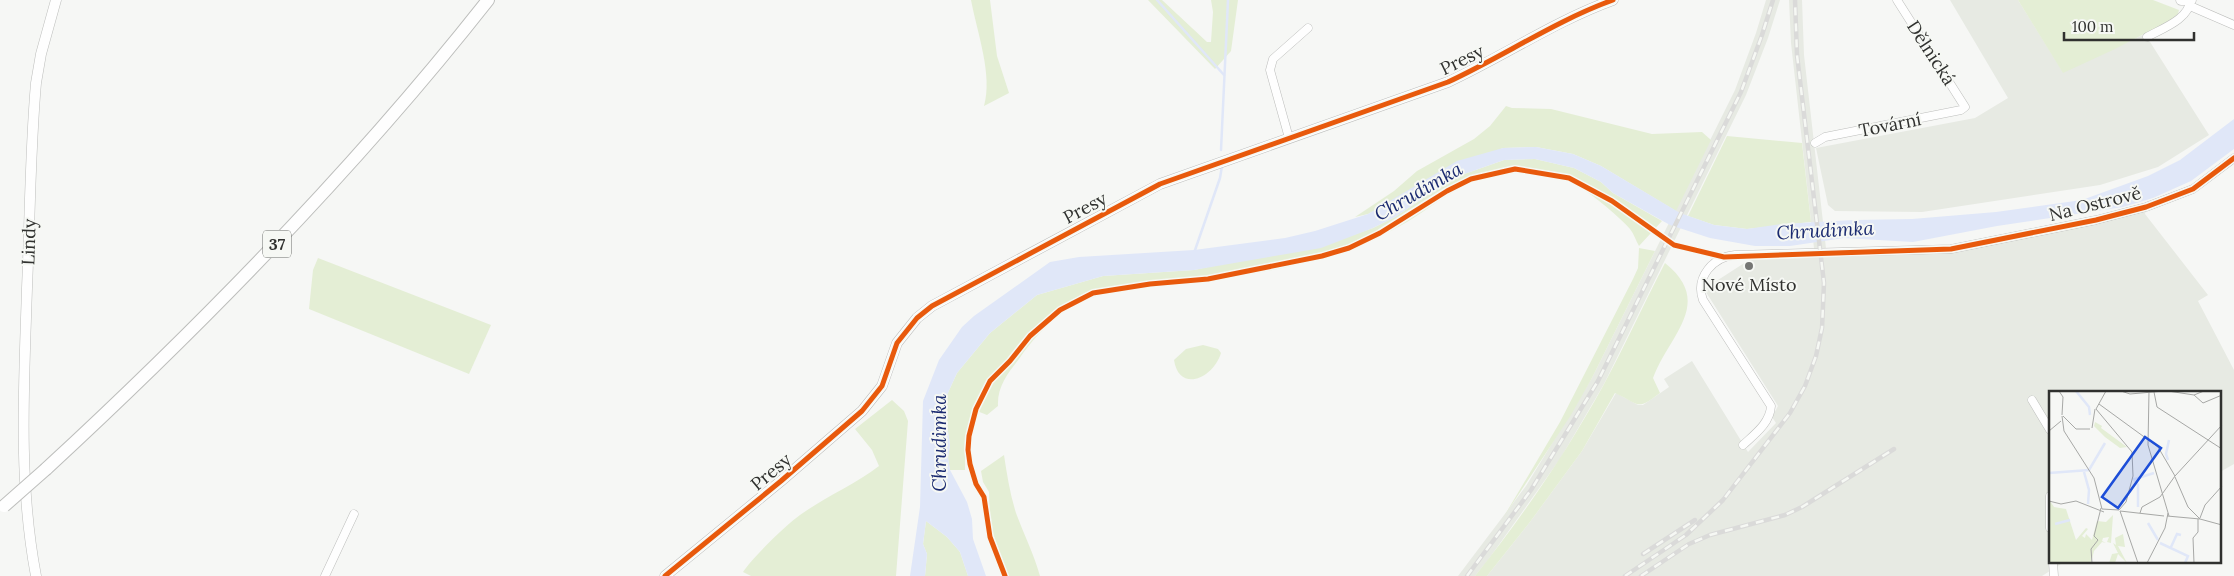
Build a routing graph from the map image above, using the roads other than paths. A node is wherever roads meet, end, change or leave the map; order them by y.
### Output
1 (56, 0) edge
2 (488, 0) edge
3 (1613, 0) edge
4 (1897, 0) edge
5 (2188, 2) edge
6 (2234, 25) edge
7 (1308, 28) dead end
8 (2147, 37) dead end
9 (1965, 107) joint
10 (1289, 138) junction
11 (1815, 143) dead end
12 (2234, 158) edge
13 (2032, 400) dead end
14 (2049, 428) edge
15 (1743, 444) dead end
16 (2, 508) edge
17 (354, 514) dead end
18 (36, 576) edge
19 (325, 576) edge
20 (665, 576) edge

1 - 18 street, Lindy
2 - 16 main road, 37, bridge
3 - 10 street, Presy
4 - 9 street, Dělnická
5 - 6 street
5 - 8 street
7 - 10 street
9 - 11 street, Tovární
10 - 20 street, Presy
12 - 15 street, Na Ostrově
13 - 14 street
17 - 19 street

